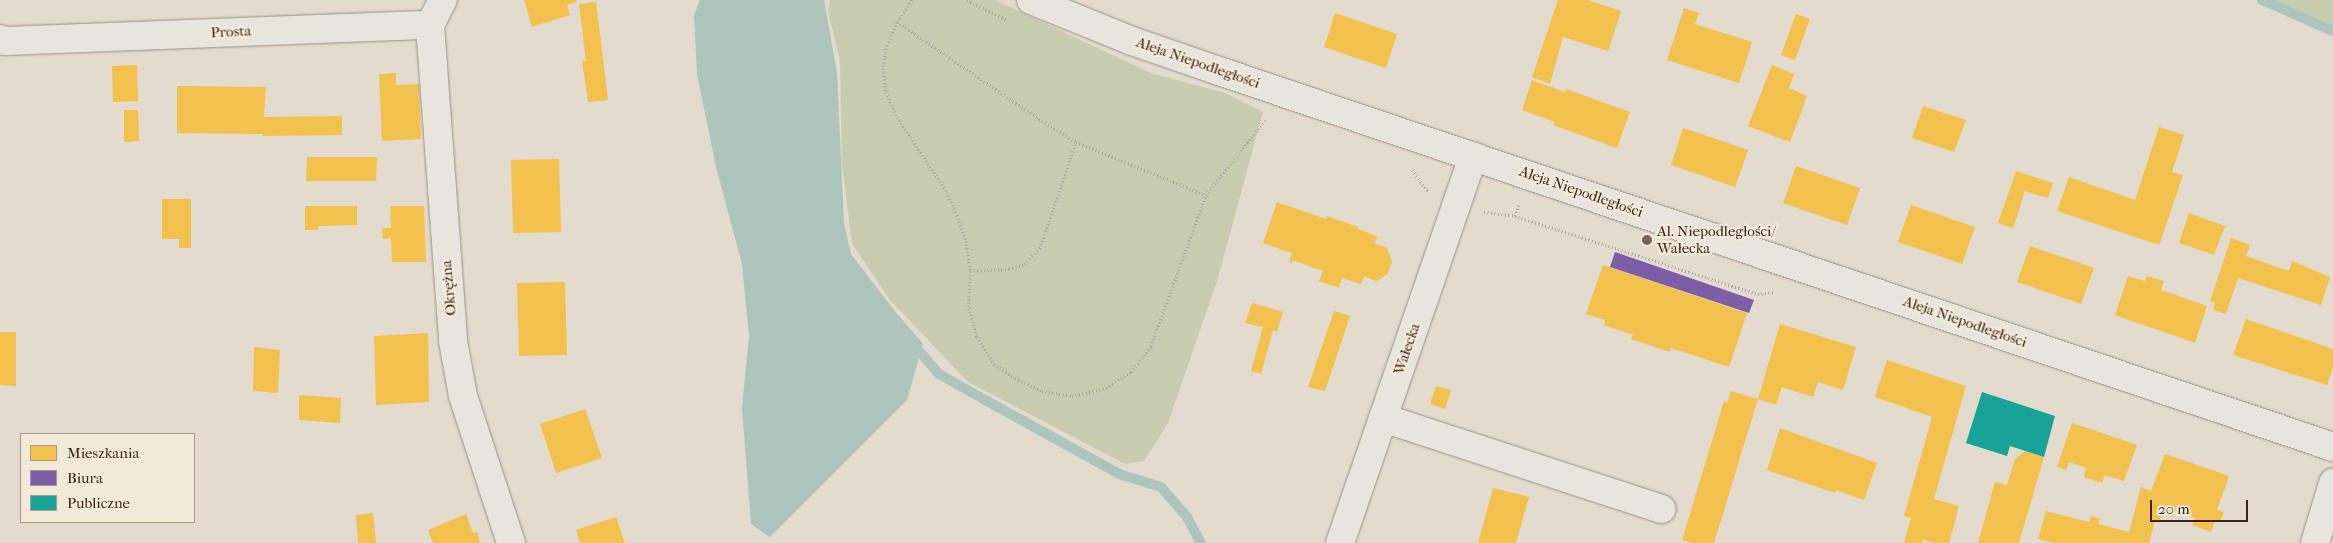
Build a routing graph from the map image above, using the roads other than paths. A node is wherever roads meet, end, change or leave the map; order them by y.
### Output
1 (443, 0) edge
2 (1031, 0) edge
3 (430, 25) junction
4 (2, 42) edge
5 (1473, 156) junction
6 (1383, 418) junction
7 (2333, 447) edge
8 (2333, 483) edge
9 (1662, 509) dead end
10 (511, 543) edge
11 (1340, 543) edge
12 (2315, 543) edge

1 - 3 street
2 - 5 street, Aleja Niepodległości
3 - 4 street, Prosta
3 - 10 street, Okrężna
5 - 6 street, Wałecka
5 - 7 street, Aleja Niepodległości
6 - 9 street
6 - 11 street, Wałecka
8 - 12 street

